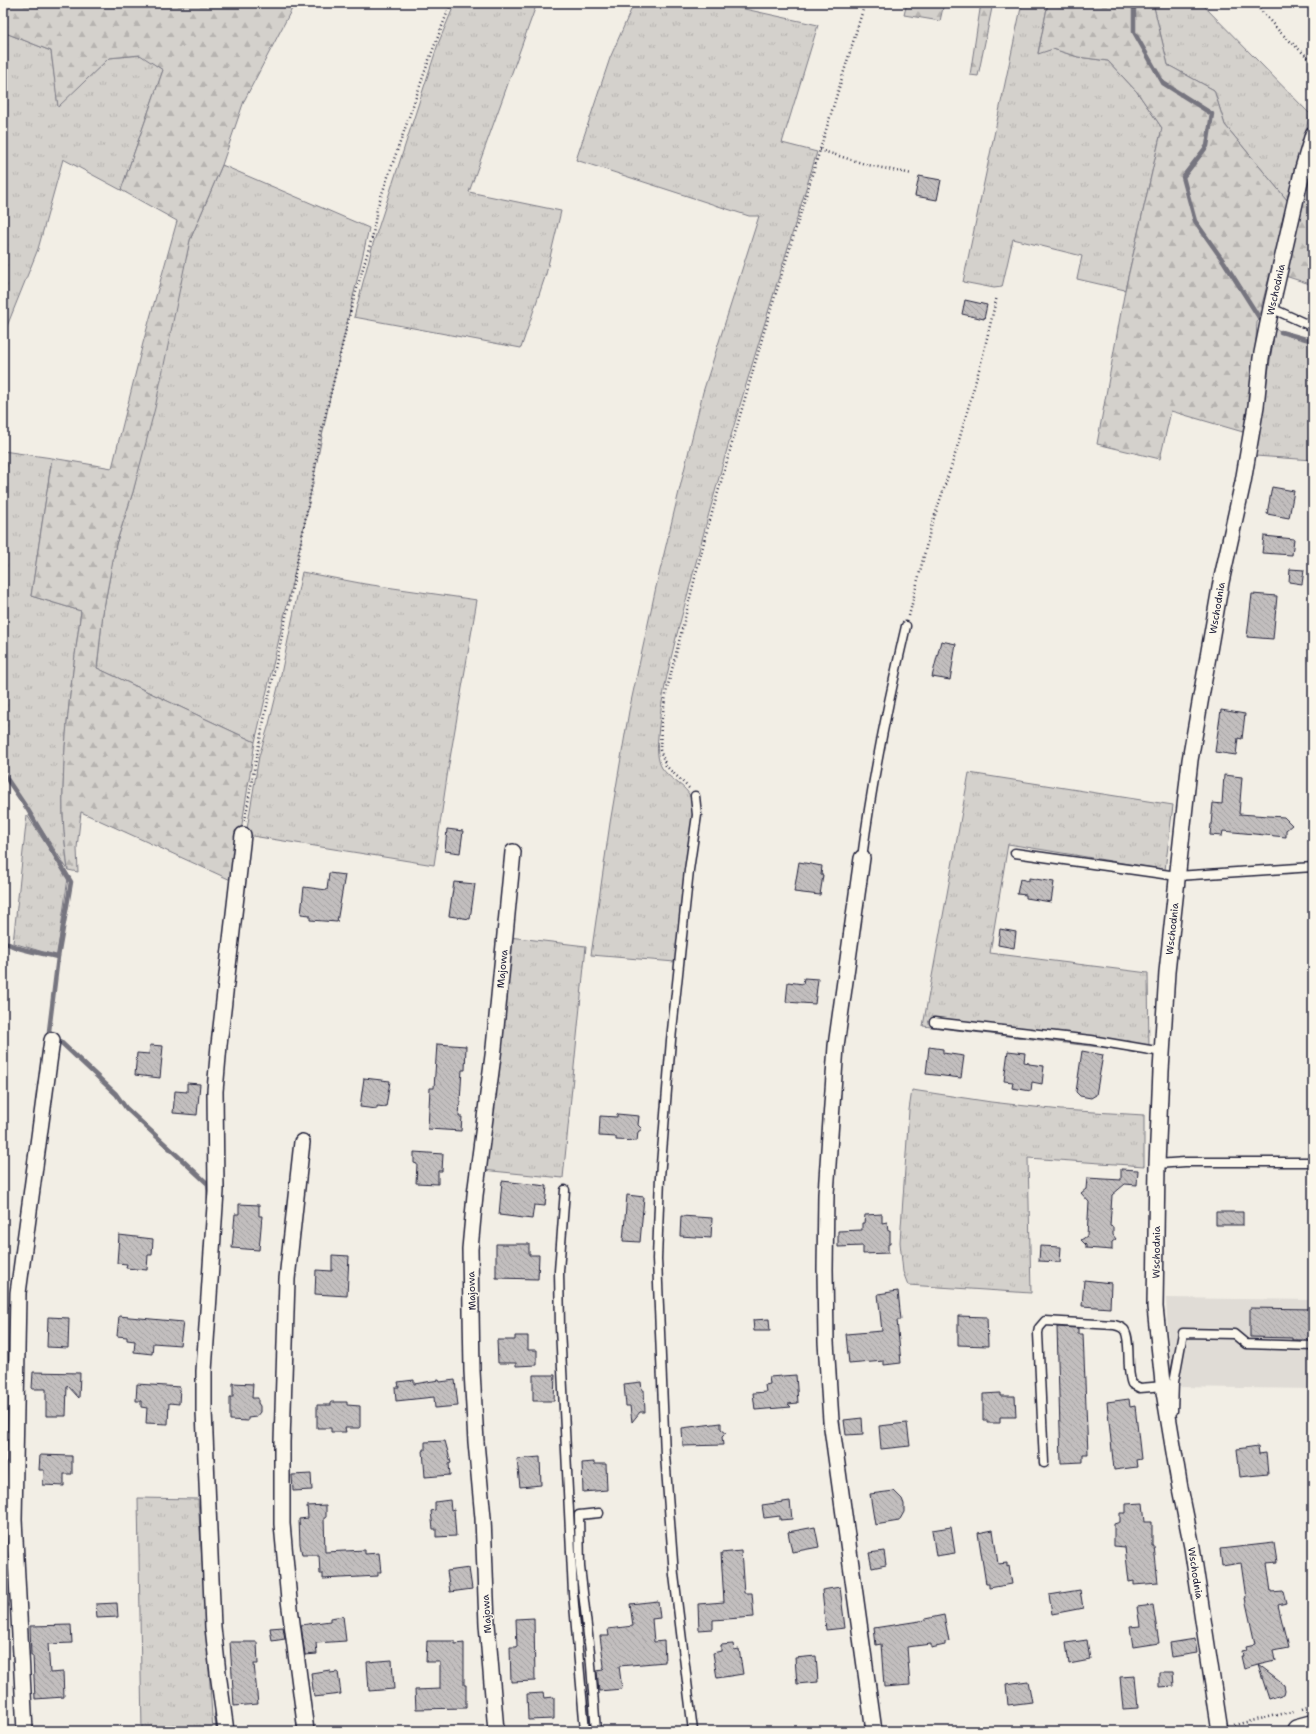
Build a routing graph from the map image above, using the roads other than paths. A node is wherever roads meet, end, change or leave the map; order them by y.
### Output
1 (1313, 134) edge
2 (1271, 308) junction
3 (1313, 327) edge
4 (906, 626) road end
5 (695, 796) road end
6 (243, 835) road end
7 (514, 852) dead end
8 (1015, 853) dead end
9 (862, 858) joint
10 (1313, 867) edge
11 (1177, 876) junction
12 (934, 1022) dead end
13 (52, 1040) dead end
14 (1162, 1052) junction
15 (302, 1142) dead end
16 (1313, 1162) edge
17 (1157, 1164) junction
18 (565, 1190) dead end
19 (1313, 1346) edge
20 (1164, 1386) junction
21 (1172, 1435) junction
22 (1044, 1463) dead end
23 (599, 1513) dead end
24 (1313, 1726) edge
25 (1220, 1729) edge
26 (25, 1731) edge
27 (226, 1731) edge
28 (306, 1731) edge
29 (496, 1731) edge
30 (585, 1731) edge
31 (596, 1731) edge
32 (693, 1731) edge
33 (874, 1731) edge
34 (1298, 1731) edge

1 - 2 street, Wschodnia
2 - 3 lane
2 - 11 street, Wschodnia
4 - 9 lane
5 - 32 lane
6 - 27 street
7 - 29 street, Majowa
8 - 11 lane
9 - 33 street
10 - 11 lane
11 - 14 street, Wschodnia
12 - 14 lane
13 - 26 street
14 - 17 street, Wschodnia
15 - 28 street
16 - 17 lane
17 - 20 street, Wschodnia
18 - 30 lane
19 - 21 lane
20 - 21 street, Wschodnia
20 - 22 lane
21 - 25 street, Wschodnia
23 - 31 lane
24 - 34 main road

